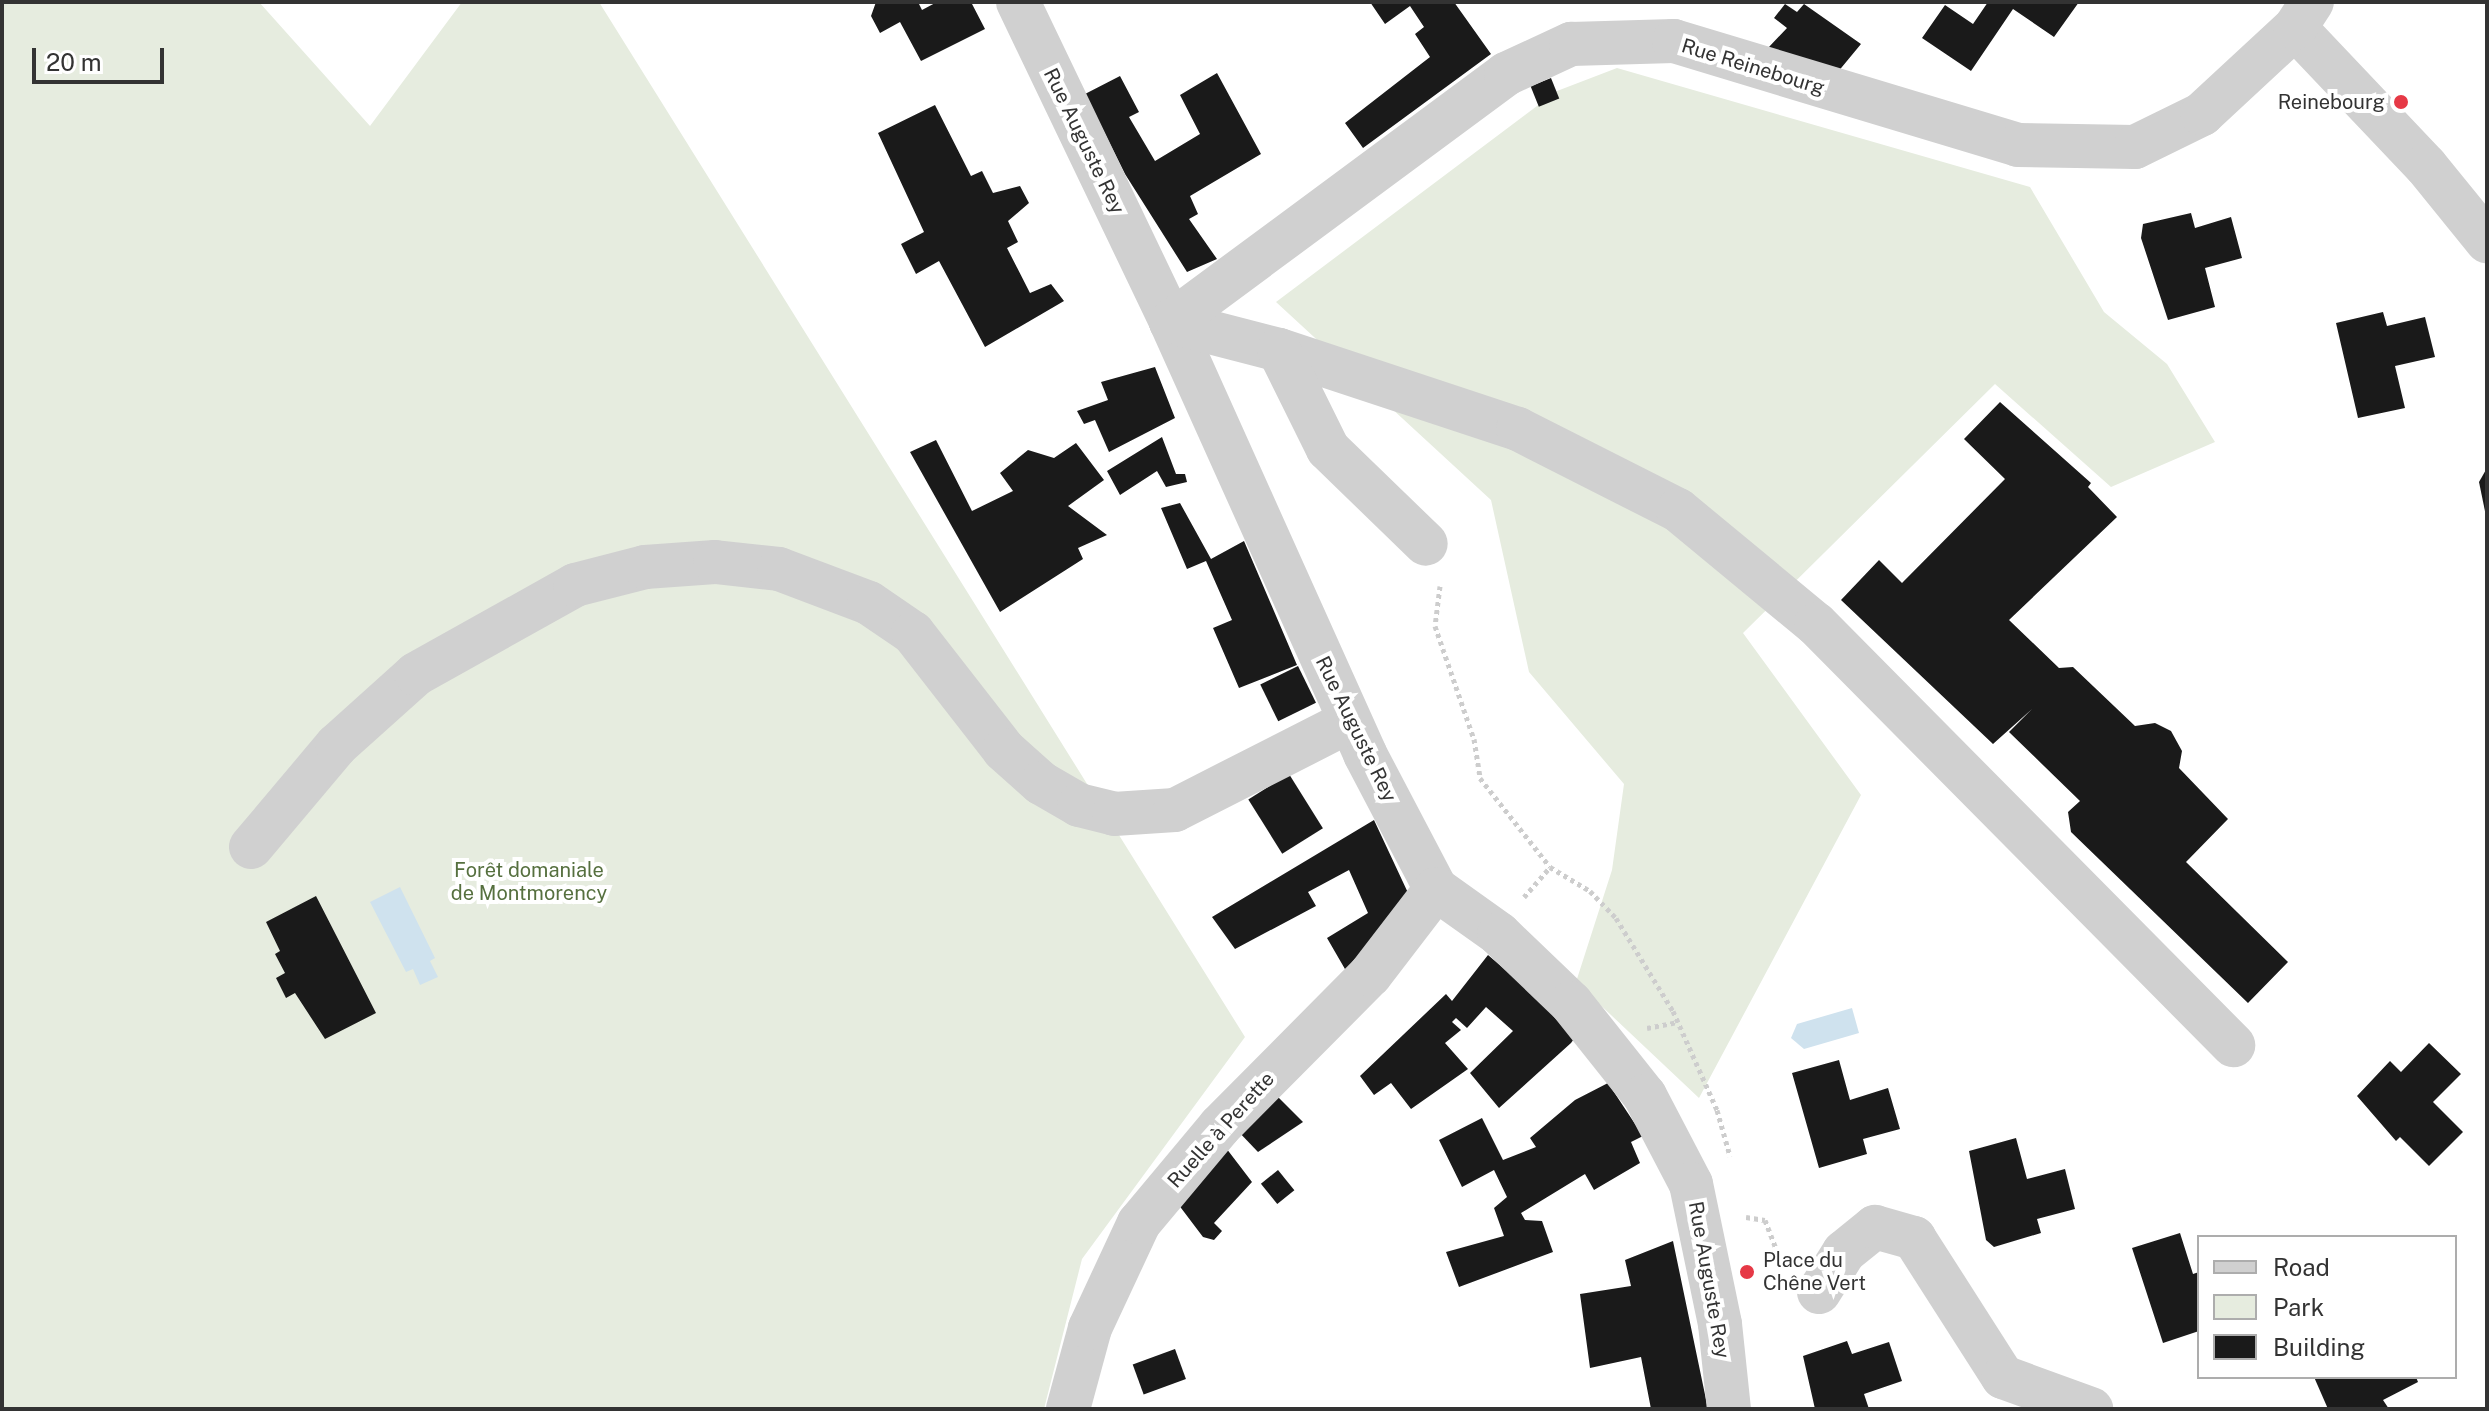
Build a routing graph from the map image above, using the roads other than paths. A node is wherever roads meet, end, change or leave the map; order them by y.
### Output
1 (1018, 2) edge
2 (2304, 15) edge
3 (2487, 241) edge
4 (1171, 322) junction
5 (1279, 350) junction
6 (1426, 544) road end
7 (1350, 721) junction
8 (251, 847) dead end
9 (1436, 889) junction
10 (2233, 1045) dead end
11 (1819, 1292) dead end
12 (2072, 1407) edge
13 (1068, 1409) edge
14 (1729, 1409) edge

1 - 4 street, Rue Auguste Rey
2 - 3 street
2 - 4 street, Rue Reinebourg
4 - 5 street
4 - 7 street, Rue Auguste Rey
5 - 6 street
5 - 10 street
7 - 8 street
7 - 9 street, Rue Auguste Rey
9 - 13 street, Ruelle à Perette
9 - 14 street, Rue Auguste Rey
11 - 12 street

